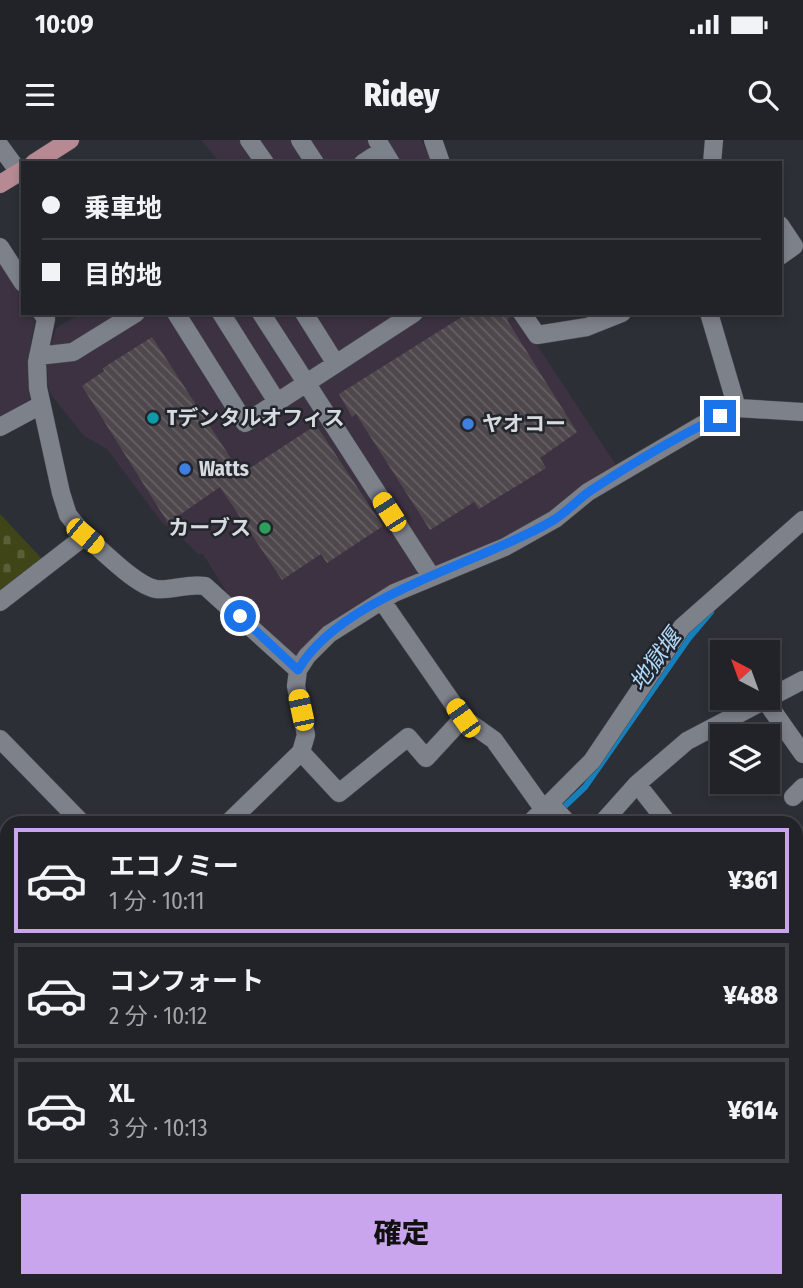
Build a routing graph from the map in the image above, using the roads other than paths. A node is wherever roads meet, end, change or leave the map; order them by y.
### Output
1 (70, 140) edge
2 (249, 140) edge
3 (300, 140) edge
4 (433, 140) edge
5 (714, 140) edge
6 (0, 146) edge
7 (384, 151) edge
8 (36, 161) edge
9 (264, 161) edge
10 (314, 161) edge
11 (366, 161) edge
12 (440, 161) edge
13 (712, 161) edge
14 (21, 164) edge
15 (21, 171) edge
16 (0, 184) edge
17 (782, 228) edge
18 (0, 247) edge
19 (782, 255) edge
20 (21, 280) edge
21 (43, 315) edge
22 (133, 315) edge
23 (177, 315) edge
24 (222, 315) edge
25 (262, 315) edge
26 (411, 315) edge
27 (523, 315) edge
28 (617, 315) edge
29 (710, 315) edge
30 (312, 316) edge
31 (38, 356) junction
32 (336, 364) junction
33 (306, 383) junction
34 (277, 402) junction
35 (41, 405) junction
36 (737, 408) junction
37 (803, 412) edge
38 (0, 427) edge
39 (803, 520) edge
40 (85, 536) junction
41 (431, 576) junction
42 (382, 601) junction
43 (0, 602) edge
44 (298, 670) junction
45 (803, 680) edge
46 (780, 692) edge
47 (746, 710) edge
48 (772, 710) edge
49 (463, 718) junction
50 (2, 746) edge
51 (301, 752) junction
52 (803, 754) edge
53 (638, 785) junction
54 (547, 807) junction
55 (75, 816) edge
56 (244, 816) edge
57 (537, 816) edge
58 (559, 816) edge
59 (609, 816) edge
60 (662, 816) edge

1 - 8 main road
2 - 9 street
3 - 10 street
4 - 12 street
5 - 13 street
6 - 14 street
7 - 11 street
15 - 16 main road
17 - 19 street
18 - 20 street
21 - 31 street
22 - 31 street
23 - 34 street
24 - 34 street
25 - 33 street
26 - 32 street
27 - 28 street
29 - 36 street
30 - 32 street
31 - 35 street
32 - 33 street
33 - 34 street
33 - 41 street
35 - 38 street
35 - 40 street
36 - 37 street
36 - 41 street
39 - 54 street
40 - 43 street
40 - 44 street
41 - 42 street
42 - 44 street
42 - 49 street
44 - 51 street
45 - 46 street
47 - 53 street
48 - 52 street
49 - 51 street
49 - 54 street
50 - 55 street
51 - 56 street
53 - 59 street
53 - 60 street
54 - 57 street
54 - 58 street

